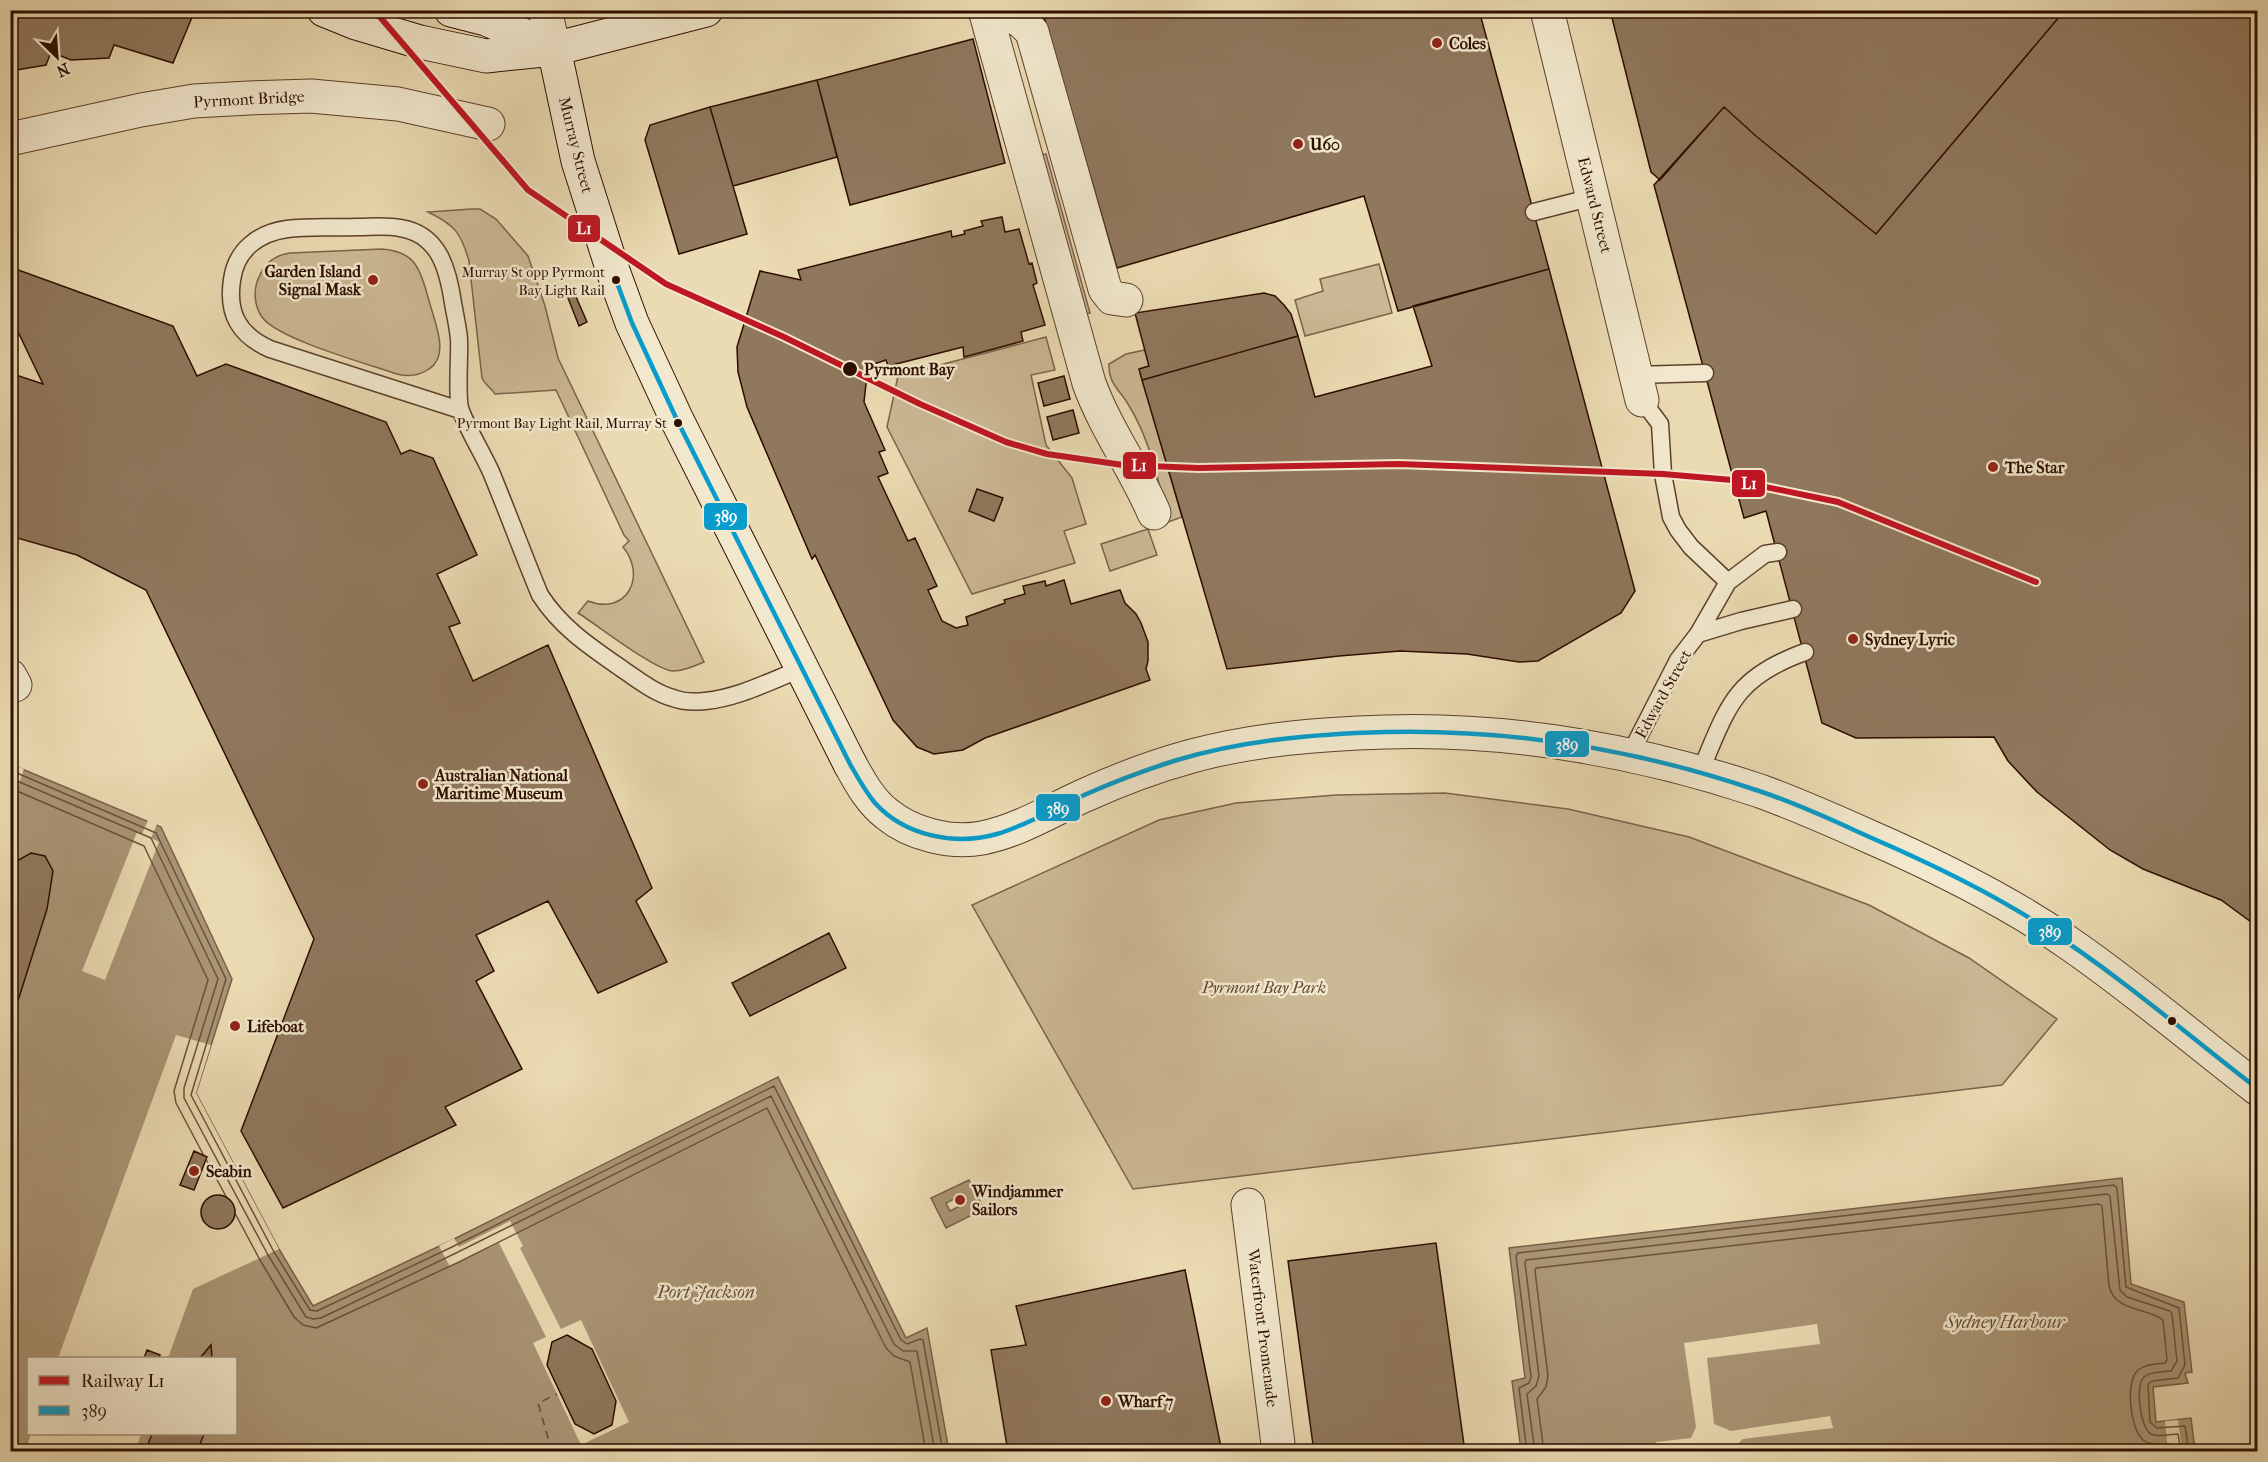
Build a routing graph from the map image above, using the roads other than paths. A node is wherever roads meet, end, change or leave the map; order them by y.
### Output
1 (324, 10) edge
2 (452, 10) edge
3 (545, 10) edge
4 (706, 10) edge
5 (985, 10) edge
6 (1001, 10) edge
7 (1547, 10) edge
8 (554, 49) junction
9 (488, 124) dead end
10 (10, 139) edge
11 (1593, 197) junction
12 (1534, 212) dead end
13 (1126, 300) dead end
14 (1705, 373) dead end
15 (1639, 387) junction
16 (460, 410) junction
17 (1154, 513) dead end
18 (1778, 552) dead end
19 (1728, 582) junction
20 (1793, 609) dead end
21 (1698, 634) junction
22 (1805, 652) dead end
23 (801, 669) junction
24 (1629, 756) junction
25 (1700, 772) junction
26 (2258, 1089) edge
27 (1248, 1205) dead end
28 (1279, 1452) edge

1 - 8 street
2 - 8 street
3 - 8 street, Murray Street
4 - 8 street
5 - 17 street
6 - 13 street
7 - 11 street, Edward Street
8 - 23 street, Murray Street
9 - 10 street, Pyrmont Bridge
11 - 12 lane
11 - 15 street, Edward Street
14 - 15 lane
15 - 19 lane
16 - 16 lane
16 - 23 lane
18 - 19 lane
19 - 21 lane, Edward Street
20 - 21 lane
21 - 24 lane, Edward Street
22 - 25 lane
23 - 24 street, Murray Street
24 - 25 street, Murray Street
25 - 26 street, Murray Street
27 - 28 street, Waterfront Promenade

